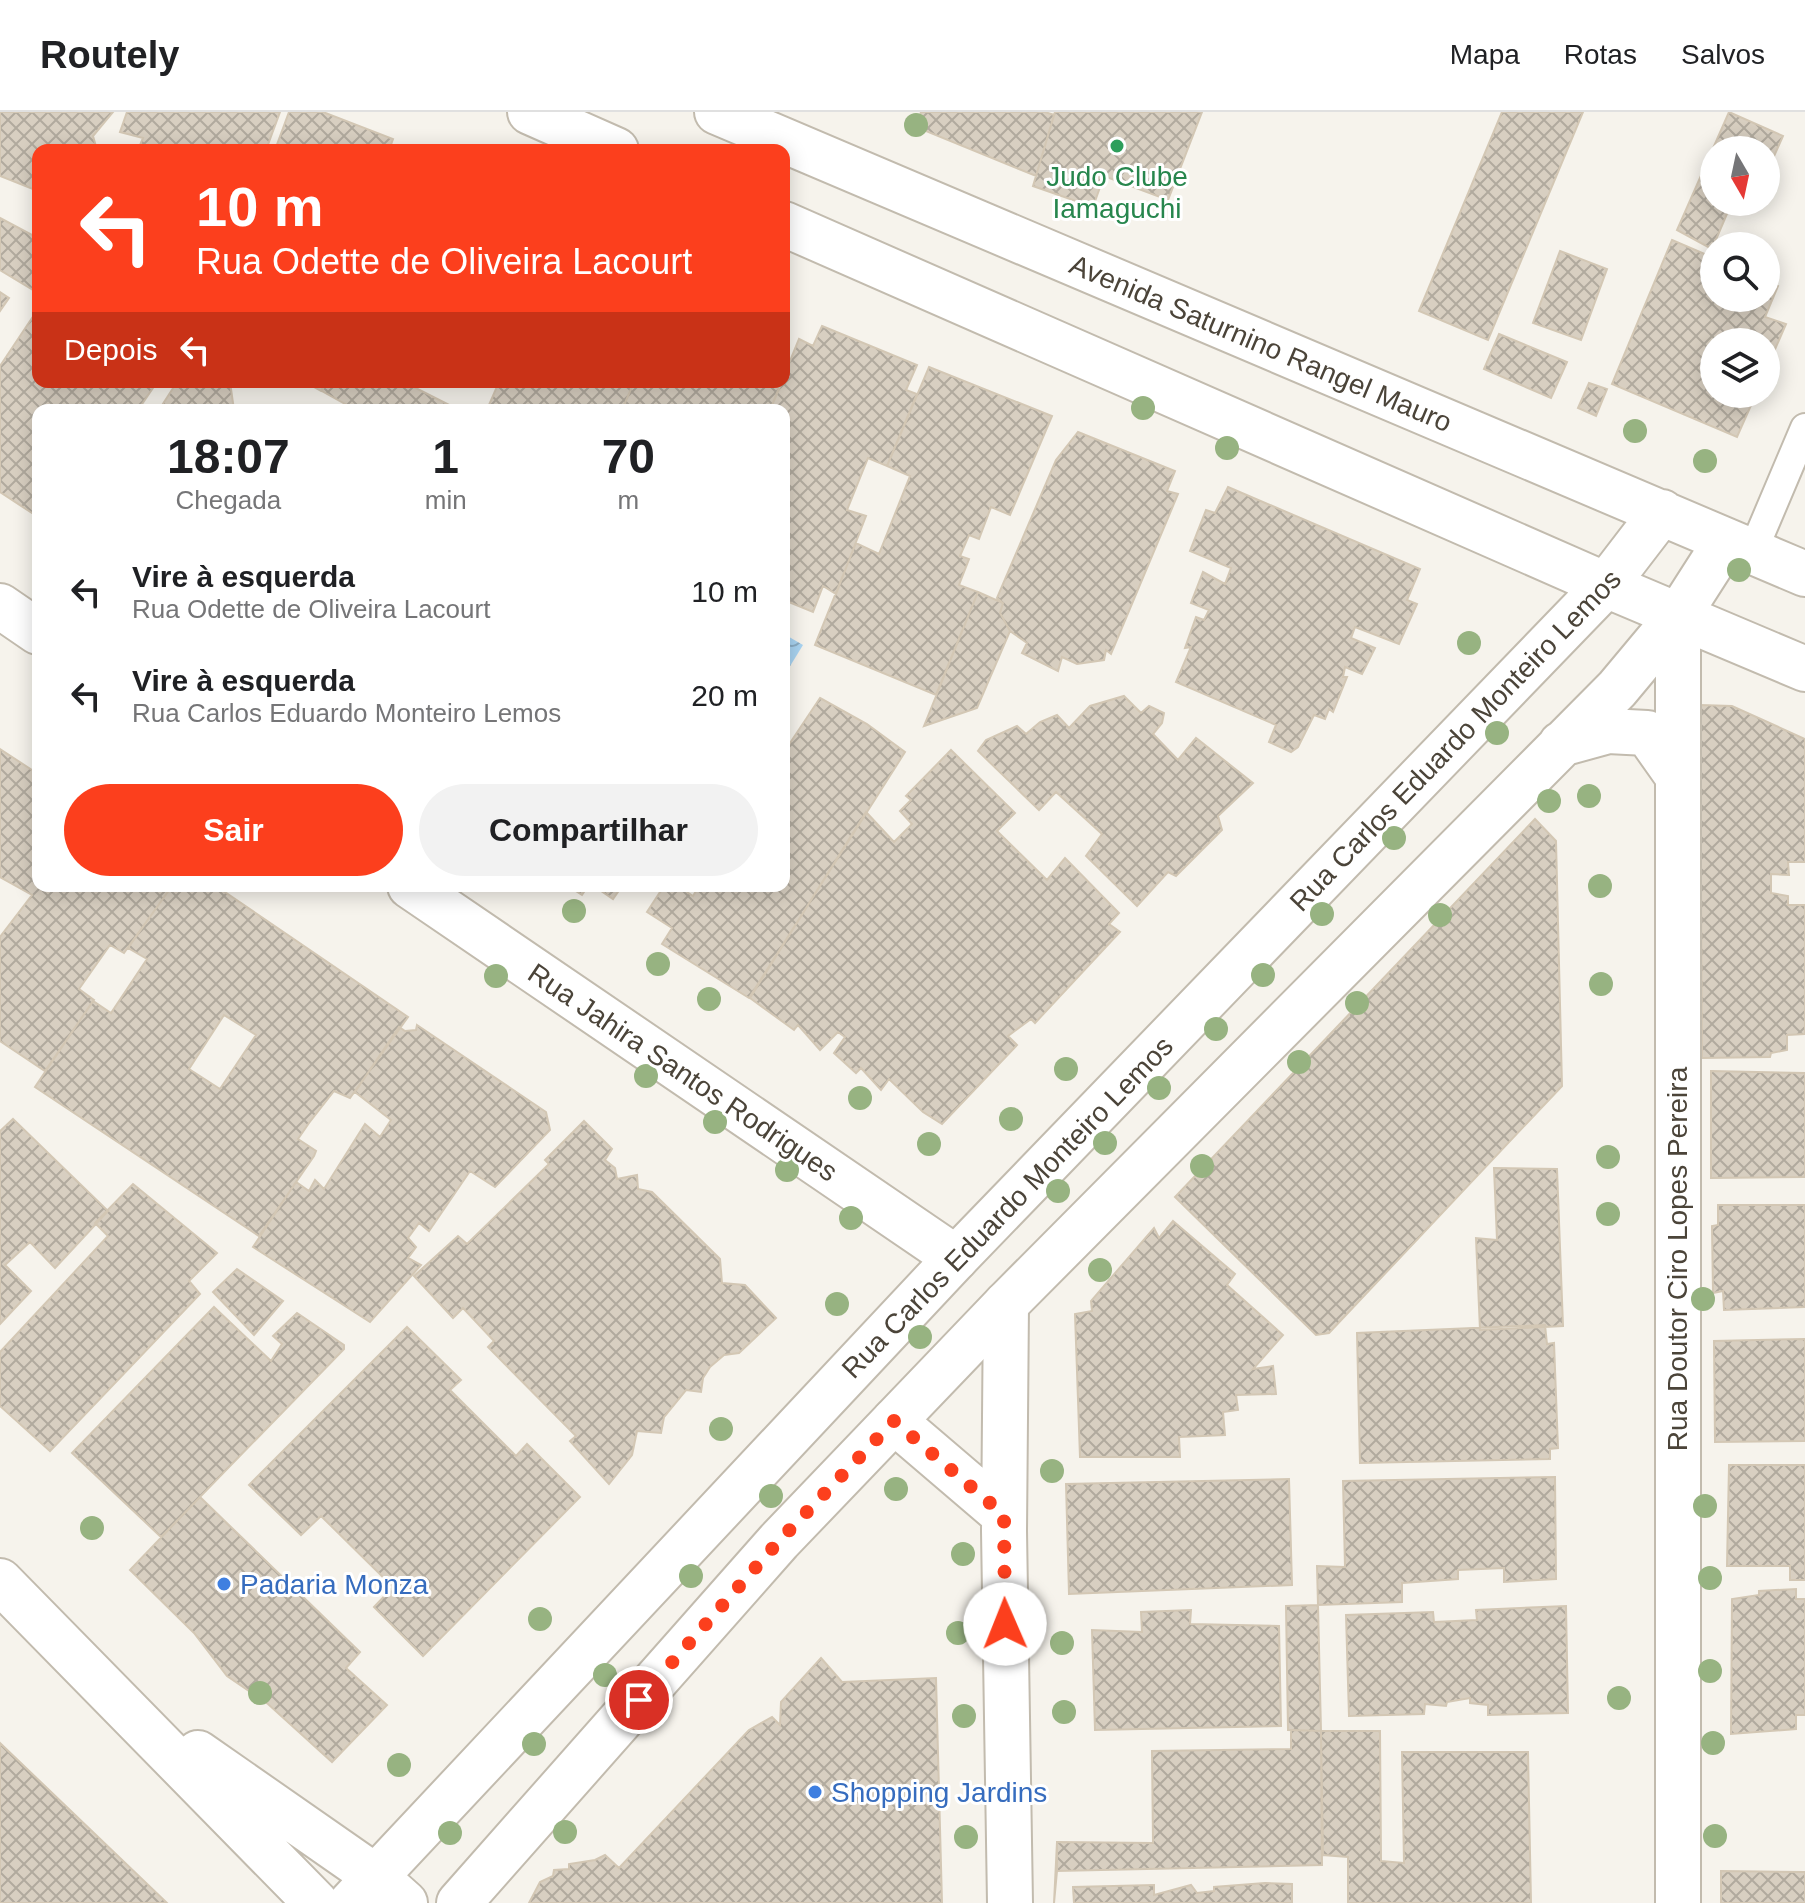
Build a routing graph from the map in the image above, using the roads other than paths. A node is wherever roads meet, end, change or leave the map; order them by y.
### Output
1 (530, 112) edge
2 (717, 112) edge
3 (602, 144) edge
4 (790, 227) edge
5 (1805, 428) edge
6 (1662, 512) junction
7 (1739, 547) junction
8 (1805, 574) edge
9 (1606, 585) junction
10 (0, 606) edge
11 (1678, 616) junction
12 (32, 628) edge
13 (1805, 669) edge
14 (1561, 744) junction
15 (1676, 774) junction
16 (419, 892) edge
17 (956, 1258) junction
18 (1006, 1304) junction
19 (894, 1421) junction
20 (1004, 1515) junction
21 (0, 1581) edge
22 (114, 1695) junction
23 (377, 1894) edge
24 (316, 1903) edge
25 (459, 1903) edge
26 (1010, 1903) edge
27 (1678, 1903) edge

1 - 3 street
2 - 6 street, Avenida Saturnino Rangel Mauro
4 - 9 street
5 - 7 lane
6 - 7 street, Avenida Saturnino Rangel Mauro
6 - 9 street, Rua Carlos Eduardo Monteiro Lemos
7 - 8 street, Avenida Saturnino Rangel Mauro
7 - 11 street
9 - 11 street
9 - 17 street, Rua Carlos Eduardo Monteiro Lemos
10 - 12 street
11 - 13 street
11 - 14 street
11 - 15 street, Rua Doutor Ciro Lopes Pereira
14 - 15 street
14 - 18 street
15 - 27 street, Rua Doutor Ciro Lopes Pereira
16 - 17 street, Rua Jahira Santos Rodrigues
17 - 18 street, Rua Jahira Santos Rodrigues
17 - 23 street, Rua Carlos Eduardo Monteiro Lemos
18 - 19 street
18 - 20 street
19 - 20 street
19 - 25 street
20 - 26 street
21 - 22 street
22 - 23 street
22 - 24 street

